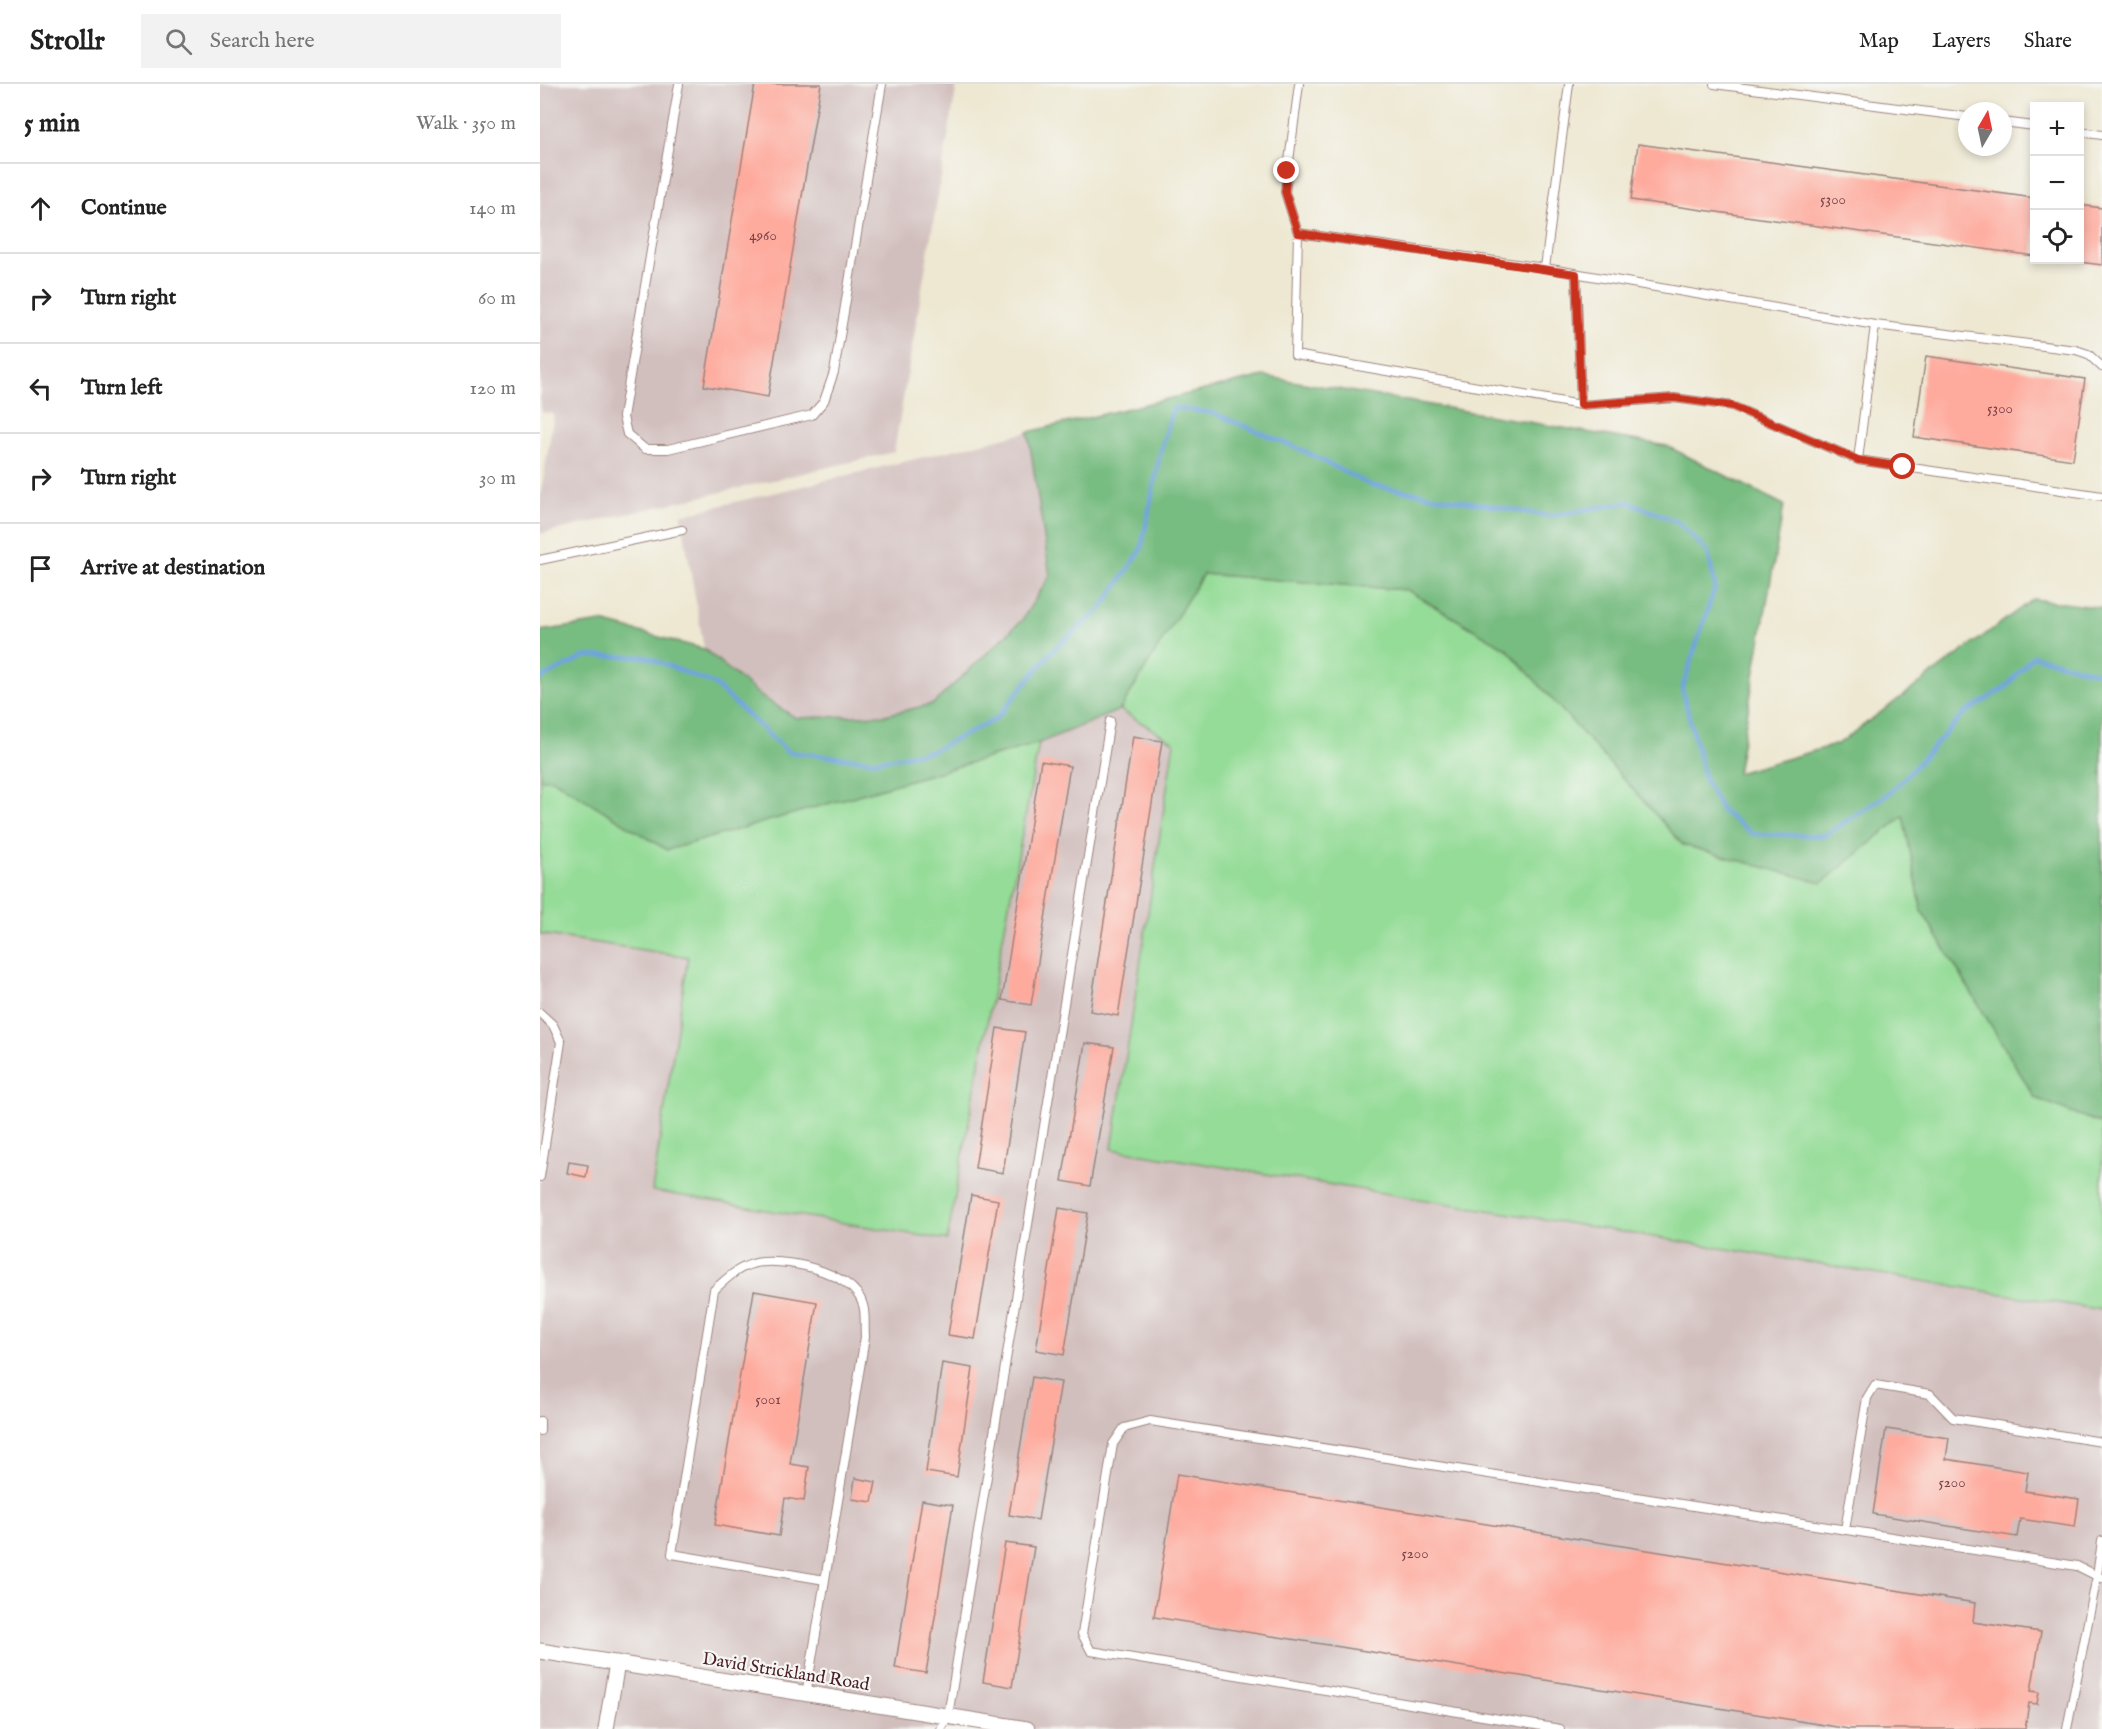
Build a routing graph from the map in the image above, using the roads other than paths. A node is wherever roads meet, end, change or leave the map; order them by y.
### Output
1 (679, 84) edge
2 (882, 84) edge
3 (1299, 84) edge
4 (1569, 84) edge
5 (1714, 84) edge
6 (1958, 116) edge
7 (2012, 123) edge
8 (2030, 125) edge
9 (2084, 133) edge
10 (2102, 135) edge
11 (1298, 233) junction
12 (1545, 268) junction
13 (1576, 274) junction
14 (1875, 325) junction
15 (2102, 367) edge
16 (1581, 405) junction
17 (1858, 460) junction
18 (2102, 496) edge
19 (682, 530) dead end
20 (540, 560) edge
21 (1110, 721) dead end
22 (540, 1012) edge
23 (540, 1177) edge
24 (540, 1421) edge
25 (540, 1431) edge
26 (2102, 1442) edge
27 (1845, 1530) junction
28 (2102, 1541) edge
29 (2100, 1577) edge
30 (825, 1580) junction
31 (540, 1651) edge
32 (617, 1663) junction
33 (806, 1695) junction
34 (944, 1723) edge
35 (606, 1729) edge
36 (1026, 1729) edge
37 (1560, 1729) edge
38 (2067, 1729) edge

1 - 2 lane
3 - 11 lane
4 - 12 lane
5 - 6 lane
7 - 8 lane
9 - 10 lane
11 - 12 lane
11 - 16 lane
12 - 13 lane
13 - 14 lane
13 - 16 lane
14 - 15 lane
14 - 17 lane
16 - 17 lane
17 - 18 lane
19 - 20 lane
21 - 34 lane
22 - 23 lane
24 - 25 lane
26 - 27 lane
27 - 29 lane
27 - 37 lane
28 - 29 lane
29 - 38 lane
30 - 30 lane
30 - 33 lane
31 - 32 street, David Strickland Road
32 - 33 street, David Strickland Road
32 - 35 street
33 - 34 street, David Strickland Road
34 - 36 street, David Strickland Road

